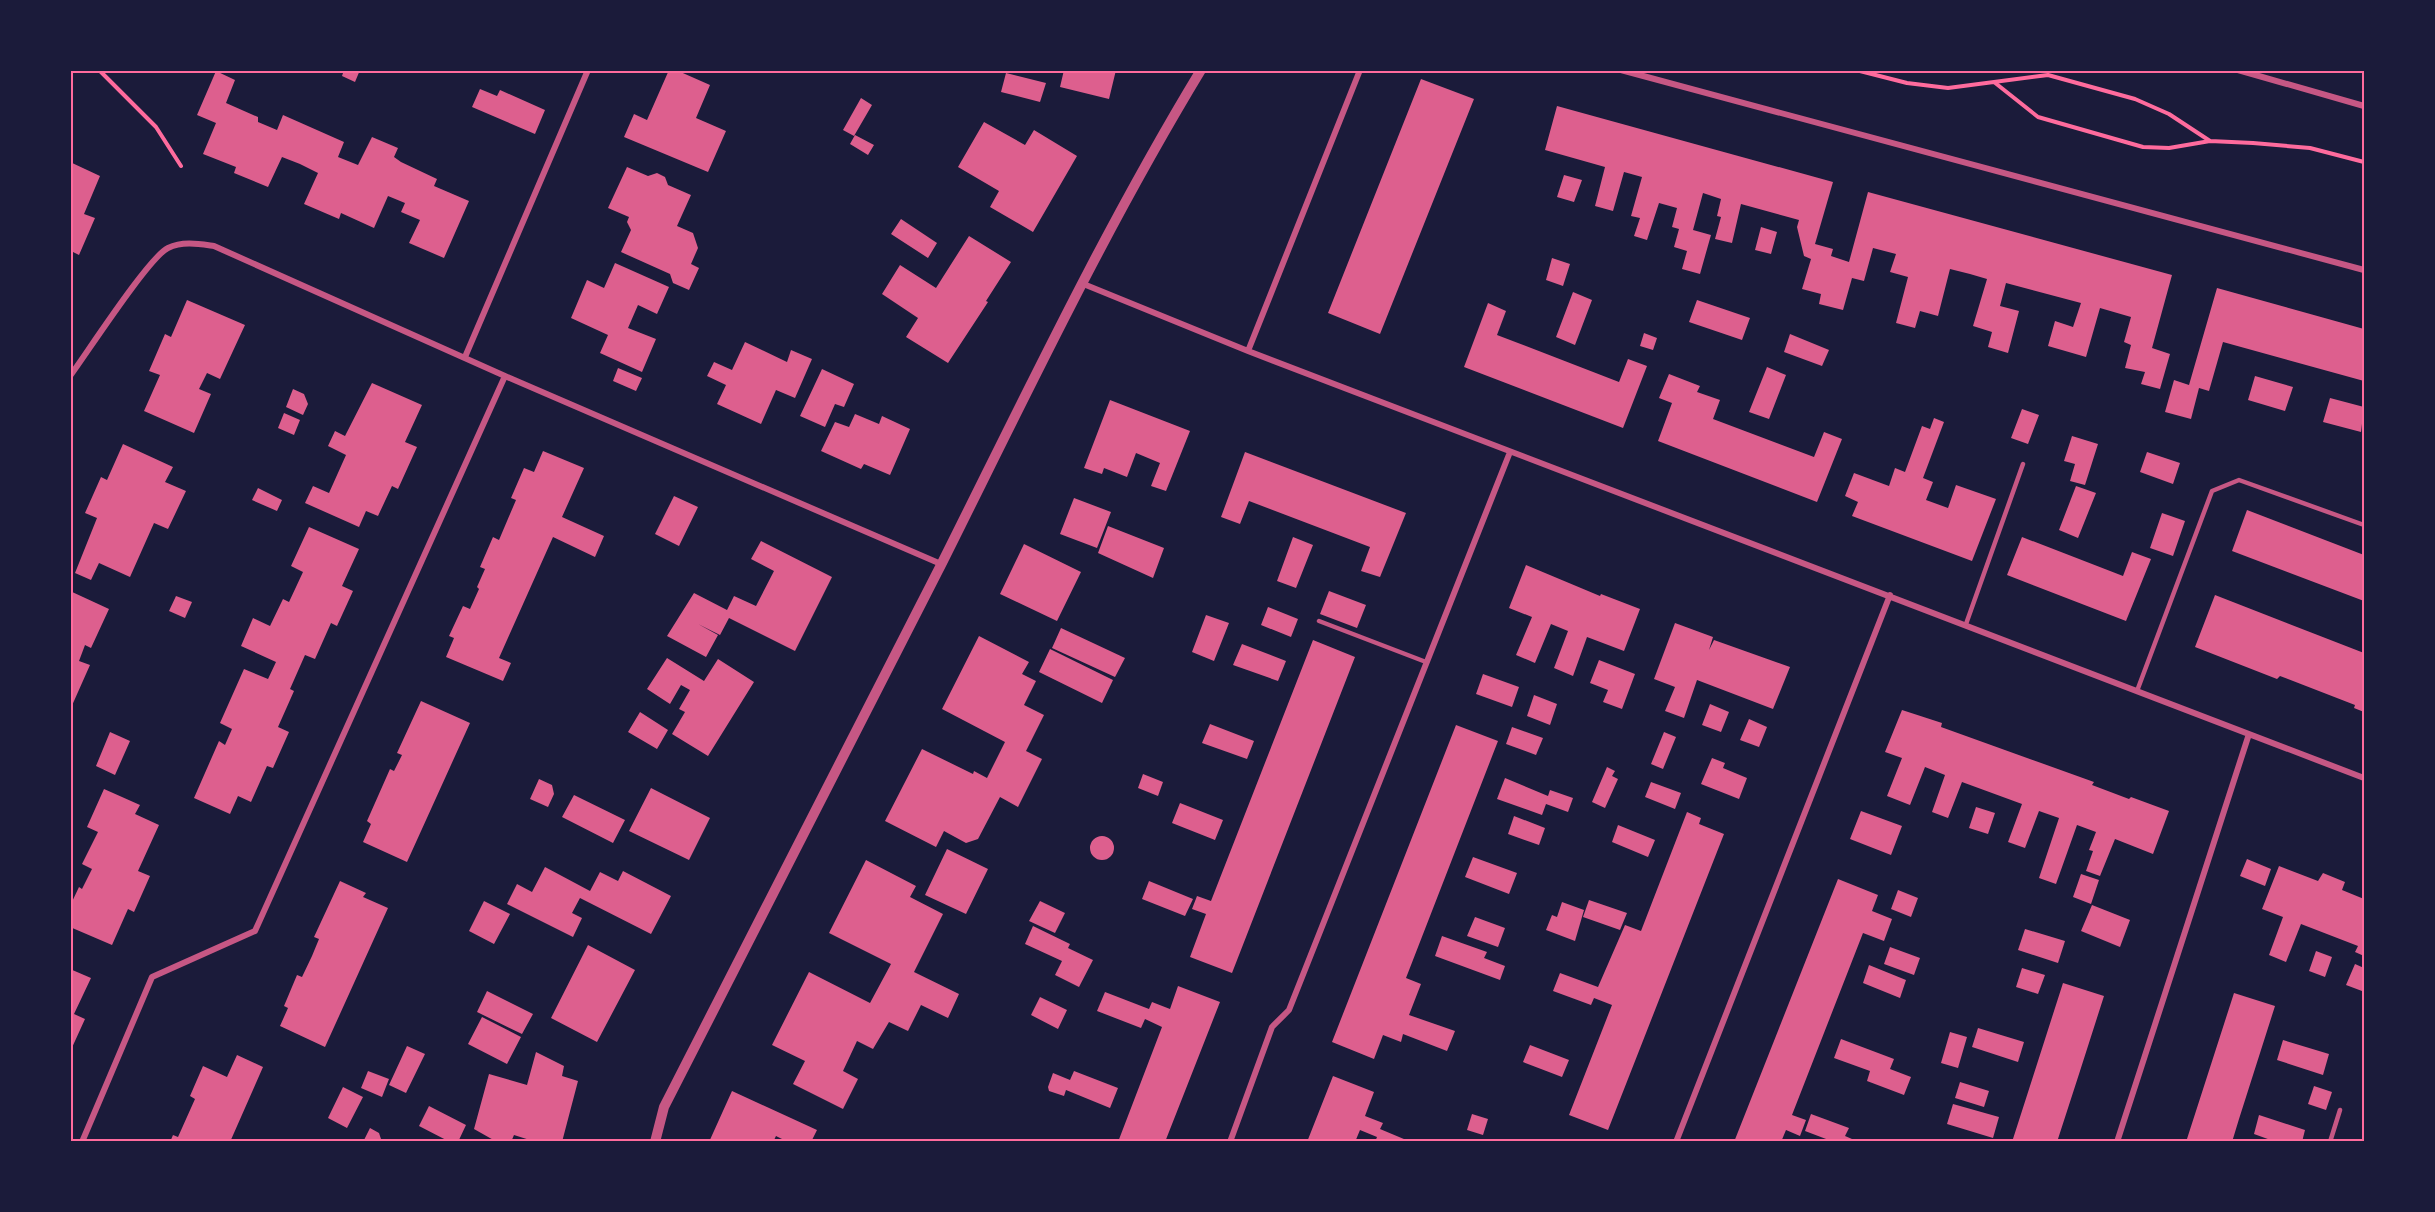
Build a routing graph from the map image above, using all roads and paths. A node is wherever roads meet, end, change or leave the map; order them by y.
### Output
1 (99, 70) edge
2 (588, 70) edge
3 (1201, 70) edge
4 (1360, 70) edge
5 (1621, 70) edge
6 (1856, 70) edge
7 (2238, 70) edge
8 (1994, 82) junction
9 (2364, 106) edge
10 (2210, 141) junction
11 (2364, 162) edge
12 (181, 166) dead end
13 (2364, 270) edge
14 (1080, 283) junction
15 (1248, 351) junction
16 (465, 357) junction
17 (70, 376) edge
18 (506, 376) junction
19 (1510, 452) junction
20 (2023, 464) dead end
21 (2364, 525) edge
22 (941, 564) junction
23 (1890, 595) junction
24 (1319, 621) dead end
25 (1966, 624) junction
26 (1426, 662) junction
27 (2137, 691) junction
28 (2249, 734) junction
29 (2364, 778) edge
30 (2340, 1110) dead end
31 (82, 1142) edge
32 (655, 1142) edge
33 (1230, 1142) edge
34 (1676, 1142) edge
35 (2117, 1142) edge
36 (2330, 1142) edge

1 - 12 path
2 - 16 street
3 - 14 street
4 - 15 street
5 - 13 street
6 - 8 path
7 - 9 street
8 - 10 path
8 - 10 path
10 - 11 path
14 - 15 street
14 - 22 street
15 - 19 street
16 - 17 street
16 - 18 street
18 - 22 street
18 - 31 street
19 - 23 street
19 - 26 street
20 - 25 lane
21 - 27 lane
22 - 32 street
23 - 25 street
23 - 34 street
24 - 26 lane
25 - 27 street
26 - 33 street
27 - 28 street
28 - 29 street
28 - 35 street
30 - 36 lane

